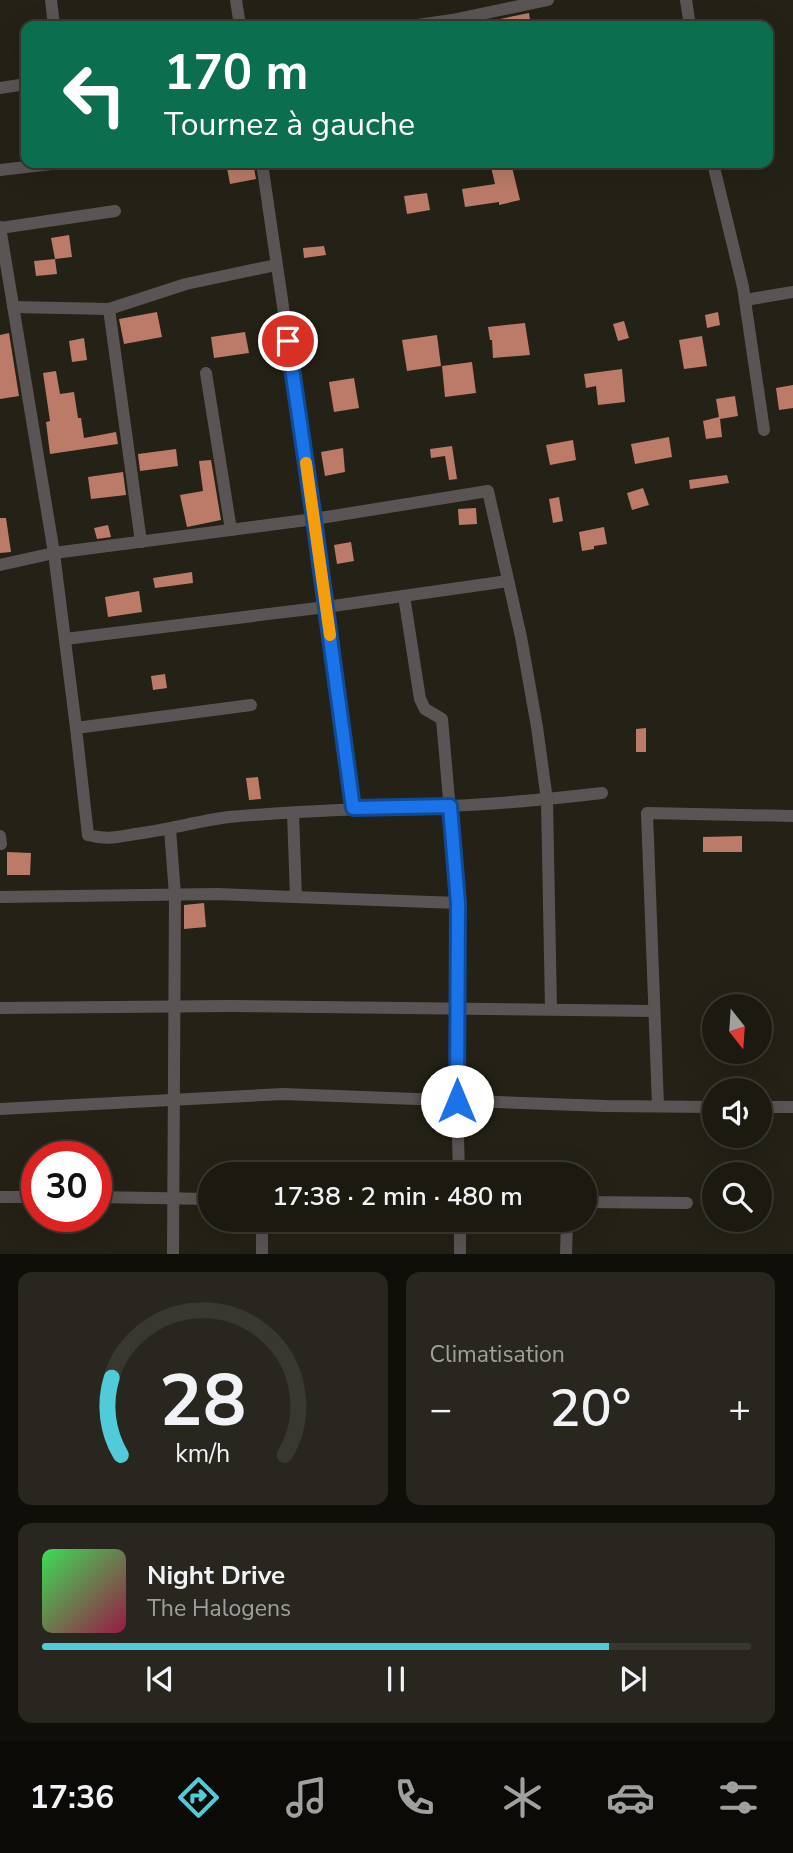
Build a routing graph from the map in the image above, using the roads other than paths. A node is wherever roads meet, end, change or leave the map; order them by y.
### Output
1 (51, 0) edge
2 (236, 0) edge
3 (548, 0) edge
4 (686, 0) edge
5 (53, 21) edge
6 (239, 21) edge
7 (445, 21) edge
8 (689, 21) edge
9 (21, 85) edge
10 (0, 88) edge
11 (21, 168) edge
12 (263, 168) edge
13 (714, 168) edge
14 (0, 170) edge
15 (115, 211) dead end
16 (0, 228) edge
17 (276, 265) junction
18 (793, 292) edge
19 (745, 300) junction
20 (13, 307) junction
21 (109, 309) junction
22 (206, 373) dead end
23 (764, 430) dead end
24 (314, 519) junction
25 (231, 530) junction
26 (141, 542) junction
27 (54, 554) junction
28 (0, 565) edge
29 (508, 581) junction
30 (404, 596) junction
31 (326, 607) junction
32 (65, 639) junction
33 (251, 705) dead end
34 (76, 727) junction
35 (603, 793) dead end
36 (547, 800) junction
37 (450, 806) junction
38 (353, 808) junction
39 (292, 813) junction
40 (793, 816) edge
41 (170, 829) junction
42 (175, 895) junction
43 (0, 897) edge
44 (296, 897) junction
45 (458, 903) junction
46 (173, 1006) junction
47 (0, 1007) edge
48 (457, 1008) junction
49 (551, 1009) junction
50 (654, 1011) junction
51 (173, 1100) junction
52 (457, 1101) junction
53 (658, 1106) junction
54 (702, 1107) edge
55 (772, 1107) edge
56 (793, 1107) edge
57 (0, 1110) edge
58 (459, 1162) edge
59 (0, 1196) edge
60 (21, 1197) edge
61 (112, 1198) edge
62 (174, 1198) junction
63 (198, 1199) edge
64 (597, 1202) edge
65 (687, 1203) dead end
66 (262, 1232) edge
67 (460, 1232) edge
68 (567, 1232) edge
69 (173, 1254) edge
70 (262, 1254) edge
71 (460, 1254) edge
72 (566, 1254) edge

1 - 5 street
2 - 6 street
3 - 7 street
4 - 8 street
9 - 10 street
11 - 14 street
12 - 17 street
13 - 19 street
15 - 16 street
16 - 20 street
17 - 21 street
17 - 24 street
18 - 19 street
19 - 23 street
20 - 21 street
20 - 27 street
21 - 26 street
22 - 25 street
24 - 25 street
24 - 29 street
24 - 31 street
25 - 26 street
26 - 27 street
27 - 28 street
27 - 32 street
29 - 30 street
29 - 36 street
30 - 31 street
30 - 37 street
31 - 32 street
31 - 38 street
32 - 34 street
33 - 34 street
34 - 41 street
35 - 36 street
36 - 37 street
36 - 49 street
37 - 38 street
37 - 45 street
38 - 39 street
39 - 41 street
39 - 44 street
40 - 50 street
41 - 42 street
42 - 43 street
42 - 44 street
42 - 46 street
44 - 45 street
45 - 48 street
46 - 47 street
46 - 48 street
46 - 51 street
48 - 49 street
48 - 52 street
49 - 50 street
50 - 53 street
51 - 52 street
51 - 57 street
51 - 62 street
52 - 53 street
52 - 58 street
53 - 54 street
55 - 56 street
59 - 60 street
61 - 62 street
62 - 63 street
62 - 69 street
64 - 65 street
66 - 70 street
67 - 71 street
68 - 72 street

